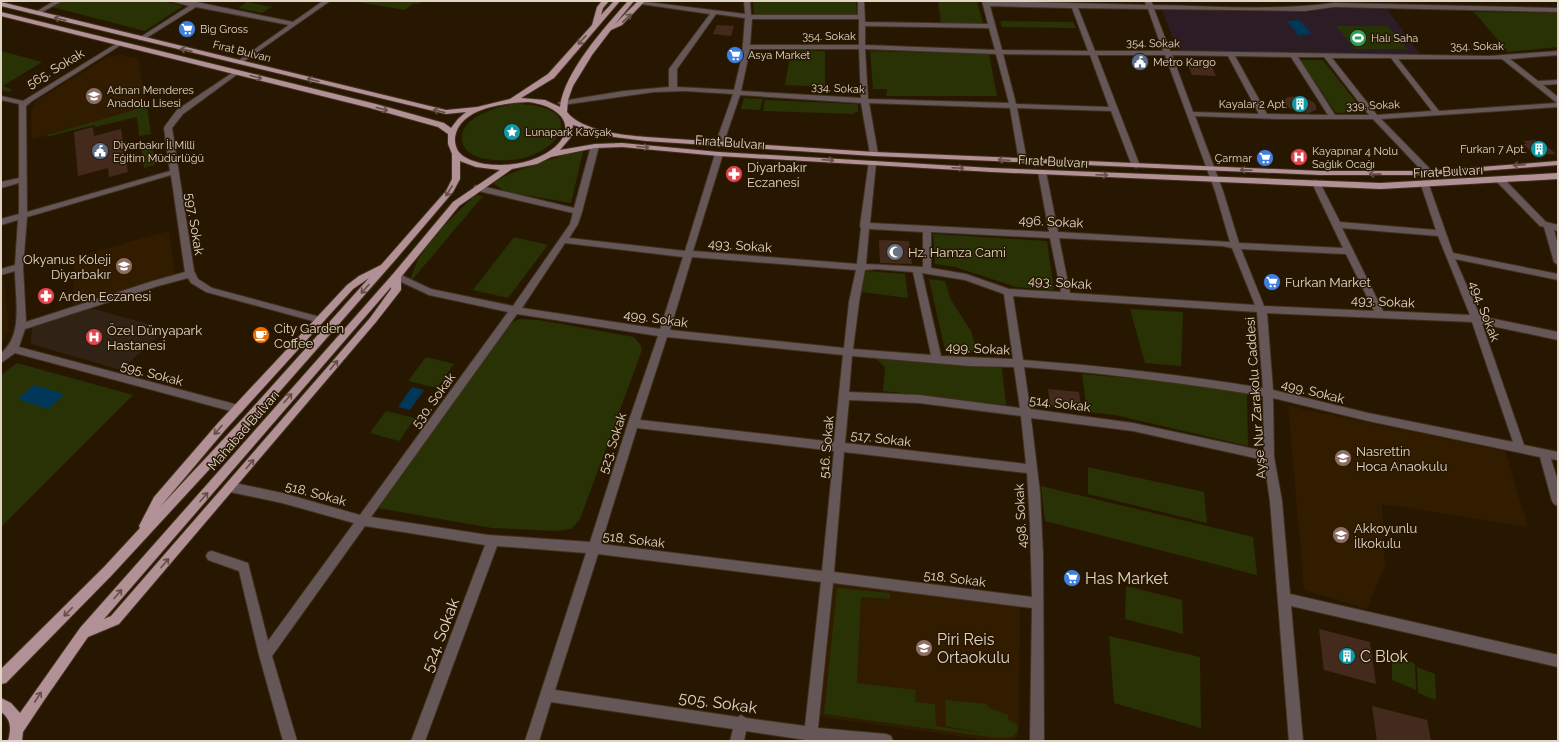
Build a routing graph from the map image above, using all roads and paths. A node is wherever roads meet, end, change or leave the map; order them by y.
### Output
1 (59, 1) edge
2 (174, 1) edge
3 (202, 1) edge
4 (327, 1) edge
5 (606, 1) edge
6 (618, 1) edge
7 (631, 1) edge
8 (641, 1) edge
9 (747, 1) edge
10 (860, 1) edge
11 (1236, 1) edge
12 (1453, 1) edge
13 (986, 2) edge
14 (1333, 3) edge
15 (1, 4) edge
16 (1149, 4) edge
17 (1368, 4) edge
18 (1074, 5) junction
19 (194, 6) junction
20 (1242, 8) junction
21 (1459, 8) junction
22 (1558, 10) edge
23 (37, 13) junction
24 (714, 13) junction
25 (1, 14) edge
26 (749, 17) junction
27 (862, 21) junction
28 (294, 24) junction
29 (992, 26) junction
30 (594, 28) junction
31 (608, 29) junction
32 (141, 39) junction
33 (121, 43) junction
34 (861, 46) junction
35 (748, 47) junction
36 (999, 52) junction
37 (1093, 53) junction
38 (1558, 53) edge
39 (1168, 54) junction
40 (1230, 54) junction
41 (1293, 55) junction
42 (1326, 55) junction
43 (1393, 57) junction
44 (1505, 58) junction
45 (240, 62) junction
46 (237, 72) junction
47 (1558, 82) edge
48 (1537, 83) junction
49 (673, 89) junction
50 (737, 92) junction
51 (1, 98) edge
52 (513, 100) junction
53 (866, 101) junction
54 (1558, 101) edge
55 (23, 103) junction
56 (562, 103) junction
57 (1013, 105) junction
58 (1558, 105) edge
59 (1115, 108) junction
60 (478, 109) junction
61 (563, 112) junction
62 (1437, 113) junction
63 (1189, 114) junction
64 (1264, 116) junction
65 (1333, 117) junction
66 (1375, 117) junction
67 (569, 120) junction
68 (452, 133) junction
69 (627, 138) junction
70 (622, 145) junction
71 (595, 146) junction
72 (719, 149) junction
73 (456, 154) junction
74 (549, 155) junction
75 (873, 158) junction
76 (1023, 161) junction
77 (1558, 163) edge
78 (1136, 166) junction
79 (510, 167) junction
80 (1210, 169) junction
81 (174, 172) junction
82 (1042, 172) junction
83 (1429, 173) junction
84 (1558, 176) edge
85 (22, 180) junction
86 (1214, 180) junction
87 (1500, 180) junction
88 (1316, 184) junction
89 (1, 185) edge
90 (1424, 185) junction
91 (477, 188) junction
92 (578, 212) junction
93 (23, 216) junction
94 (1, 222) edge
95 (1336, 225) junction
96 (1548, 225) junction
97 (864, 226) junction
98 (1558, 228) edge
99 (927, 229) junction
100 (1441, 233) junction
101 (1054, 234) junction
102 (563, 240) junction
103 (1236, 246) junction
104 (1348, 251) junction
105 (687, 254) junction
106 (1449, 255) junction
107 (1558, 262) edge
108 (19, 267) junction
109 (385, 267) junction
110 (861, 267) junction
111 (922, 269) junction
112 (1, 272) edge
113 (190, 274) junction
114 (396, 276) junction
115 (1558, 277) edge
116 (1008, 292) junction
117 (1066, 296) junction
118 (1261, 309) junction
119 (514, 310) junction
120 (1380, 314) junction
121 (1476, 319) junction
122 (320, 320) junction
123 (21, 327) junction
124 (664, 333) junction
125 (1558, 336) edge
126 (13, 349) junction
127 (848, 352) junction
128 (1, 359) edge
129 (937, 359) junction
130 (1019, 363) junction
131 (1268, 393) junction
132 (844, 396) junction
133 (238, 409) junction
134 (1025, 413) junction
135 (633, 423) junction
136 (840, 447) junction
137 (1520, 448) junction
138 (1544, 453) junction
139 (1558, 456) edge
140 (1269, 457) junction
141 (1031, 469) junction
142 (230, 487) junction
143 (1558, 501) edge
144 (363, 521) junction
145 (140, 536) junction
146 (493, 540) junction
147 (594, 548) junction
148 (212, 556) dead end
149 (828, 576) junction
150 (1283, 598) junction
151 (1037, 603) junction
152 (84, 632) junction
153 (265, 655) junction
154 (1558, 661) edge
155 (1, 678) edge
156 (546, 695) junction
157 (1, 705) edge
158 (741, 722) junction
159 (811, 734) junction
160 (16, 736) edge
161 (290, 741) edge
162 (418, 741) edge
163 (532, 741) edge
164 (737, 741) edge
165 (886, 741) edge
166 (1037, 741) edge
167 (1296, 741) edge

1 - 23 street
2 - 19 street
3 - 19 street
4 - 28 street
5 - 30 main road
6 - 30 main road
7 - 31 main road
8 - 24 street
31 -> 8 main road
9 - 26 street, 523. Sokak
10 - 27 street, 516. Sokak
11 - 20 street
12 - 21 street
13 - 18 street
13 - 29 street
14 - 17 street
14 - 20 street
15 - 23 main road, Fırat Bulvarı
16 - 18 street
16 - 20 street
16 - 39 street, Ayşe Nur Zarakolu Caddesi
17 - 21 street
18 - 37 street
19 - 28 street
19 - 32 street
21 - 22 street
32 -> 23 main road, Fırat Bulvarı
24 - 26 street
24 - 49 street
25 - 33 main road, Fırat Bulvarı
26 - 27 street
26 - 35 street, 523. Sokak
27 - 29 street
27 - 34 street, 516. Sokak
28 - 45 street
29 - 36 street
30 -> 52 main road
31 - 56 main road
45 -> 32 main road, Fırat Bulvarı
33 - 46 main road, Fırat Bulvarı
33 - 55 street, 565. Sokak
34 - 35 street, 354. Sokak
34 - 36 street, 354. Sokak
34 - 53 street, 516. Sokak
35 - 50 street, 523. Sokak
36 - 37 street, 354. Sokak
36 - 57 street
37 - 39 street, 354. Sokak
37 - 59 street
38 - 44 street, 354. Sokak
39 - 40 street, 354. Sokak
39 - 63 street, Ayşe Nur Zarakolu Caddesi
40 - 41 street, 354. Sokak
40 - 64 street
41 - 42 street, 354. Sokak
41 - 65 street
42 - 43 street, 354. Sokak
42 - 66 street
43 - 44 street, 354. Sokak
43 - 62 street
44 - 48 street
60 -> 45 main road, Fırat Bulvarı
46 -> 68 main road, Fırat Bulvarı
46 - 81 street, 597. Sokak
47 - 48 street
48 - 54 street
49 - 50 street, 334. Sokak
49 - 56 street, 334. Sokak
50 - 53 street, 334. Sokak
50 - 72 street, 523. Sokak
51 - 55 street
52 - 60 main road
52 - 61 main road
53 - 57 street, 334. Sokak
53 - 75 street, 516. Sokak
55 - 85 street, 565. Sokak
56 - 61 main road
57 - 59 street, 334. Sokak
57 - 76 street
58 - 62 street, 339. Sokak
59 - 78 street
60 - 68 main road
61 - 67 main road
62 - 66 street, 339. Sokak
63 - 64 street, 339. Sokak
63 - 80 street, Ayşe Nur Zarakolu Caddesi
64 - 65 street, 339. Sokak
65 - 66 street, 339. Sokak
66 - 83 street
67 - 69 main road, Fırat Bulvarı
67 - 74 main road
68 - 73 main road
69 - 70 main road
69 - 72 main road, Fırat Bulvarı
70 - 71 main road, Fırat Bulvarı
70 -> 72 main road, Fırat Bulvarı
71 - 74 main road, Fırat Bulvarı
71 - 92 street, 530. Sokak
72 - 75 main road, Fırat Bulvarı
72 - 105 street, 523. Sokak
73 - 79 main road
73 -> 109 main road, Mahabad Bulvarı
74 - 79 main road
76 -> 75 main road, Fırat Bulvarı
75 -> 82 main road, Fırat Bulvarı
75 - 97 street, 516. Sokak
76 - 78 main road, Fırat Bulvarı
77 -> 83 main road, Fırat Bulvarı
78 - 80 main road, Fırat Bulvarı
79 - 91 main road, Mahabad Bulvarı
83 -> 80 main road, Fırat Bulvarı
80 - 86 street, Ayşe Nur Zarakolu Caddesi
81 - 93 street
81 - 113 street, 597. Sokak
82 -> 86 main road, Fırat Bulvarı
82 - 101 street
84 - 87 main road, Fırat Bulvarı
85 - 89 street
85 - 93 street, 565. Sokak
86 - 88 main road, Fırat Bulvarı
86 - 103 street, Ayşe Nur Zarakolu Caddesi
87 - 90 main road, Fırat Bulvarı
87 - 96 street
88 - 90 main road, Fırat Bulvarı
88 - 95 street
90 - 100 street, 494. Sokak
91 - 92 street
91 - 114 main road, Mahabad Bulvarı
92 - 102 street, 530. Sokak
93 - 94 street
93 - 108 street, 565. Sokak
95 - 100 street
95 - 104 street
96 - 98 street
96 - 107 street
97 - 99 street, 496. Sokak
97 - 110 street, 516. Sokak
99 - 101 street, 496. Sokak
99 - 111 street
100 - 106 street, 494. Sokak
101 - 103 street, 496. Sokak
101 - 117 street
102 - 105 street, 493. Sokak
102 - 119 street, 530. Sokak
103 - 104 street, 496. Sokak
103 - 118 street, Ayşe Nur Zarakolu Caddesi
104 - 120 street
105 - 110 street, 493. Sokak
105 - 124 street, 523. Sokak
106 - 115 street
106 - 121 street, 494. Sokak
108 - 112 street
108 - 123 street, 565. Sokak
109 - 122 main road
109 -> 145 main road, Mahabad Bulvarı
110 - 111 street, 493. Sokak
110 - 127 street, 516. Sokak
111 - 116 street, 493. Sokak
111 - 129 street
113 - 122 street, 597. Sokak
113 - 123 street
114 - 119 street, 499. Sokak
142 -> 114 main road
152 -> 114 main road, Mahabad Bulvarı
116 - 117 street, 493. Sokak
116 - 130 street, 498. Sokak
117 - 118 street, 493. Sokak
118 - 120 street, 493. Sokak
118 - 131 street, Ayşe Nur Zarakolu Caddesi
119 - 124 street, 499. Sokak
119 - 144 street, 530. Sokak
120 - 121 street, 493. Sokak
121 - 125 street, 493. Sokak
121 - 137 street, 494. Sokak
122 - 133 main road
123 - 126 street, 565. Sokak
124 - 127 street, 499. Sokak
124 - 135 street, 523. Sokak
126 - 128 street
126 - 133 street, 595. Sokak
127 - 129 street, 499. Sokak
127 - 132 street, 516. Sokak
129 - 130 street, 499. Sokak
130 - 131 street, 499. Sokak
130 - 134 street, 498. Sokak
131 - 137 street, 499. Sokak
131 - 140 street, Ayşe Nur Zarakolu Caddesi
132 - 134 street, 514. Sokak
132 - 136 street, 516. Sokak
133 -> 145 main road
134 - 140 street, 514. Sokak
134 - 141 street, 498. Sokak
135 - 136 street, 517. Sokak
135 - 147 street, 523. Sokak
136 - 141 street, 517. Sokak
136 - 149 street, 516. Sokak
137 - 138 street, 499. Sokak
138 - 139 street, 499. Sokak
138 - 143 street
140 - 150 street, Ayşe Nur Zarakolu Caddesi
141 - 151 street, 498. Sokak
142 - 144 street, 518. Sokak
152 -> 142 main road
144 - 146 street, 518. Sokak
144 - 153 street, 530. Sokak
145 -> 155 main road, Mahabad Bulvarı
146 - 147 street, 518. Sokak
146 - 162 street, 524. Sokak
147 - 149 street, 518. Sokak
147 - 156 street, 523. Sokak
148 - 153 street
149 - 151 street, 518. Sokak
149 - 159 street, 516. Sokak
150 - 154 street
150 - 167 street, Ayşe Nur Zarakolu Caddesi
151 - 166 street, 498. Sokak
160 -> 152 main road, Mahabad Bulvarı
153 - 161 street
156 - 158 street, 505. Sokak
156 - 163 street, 523. Sokak
157 - 160 main road
158 - 159 street, 505. Sokak
158 - 164 street
159 - 165 street, 505. Sokak

